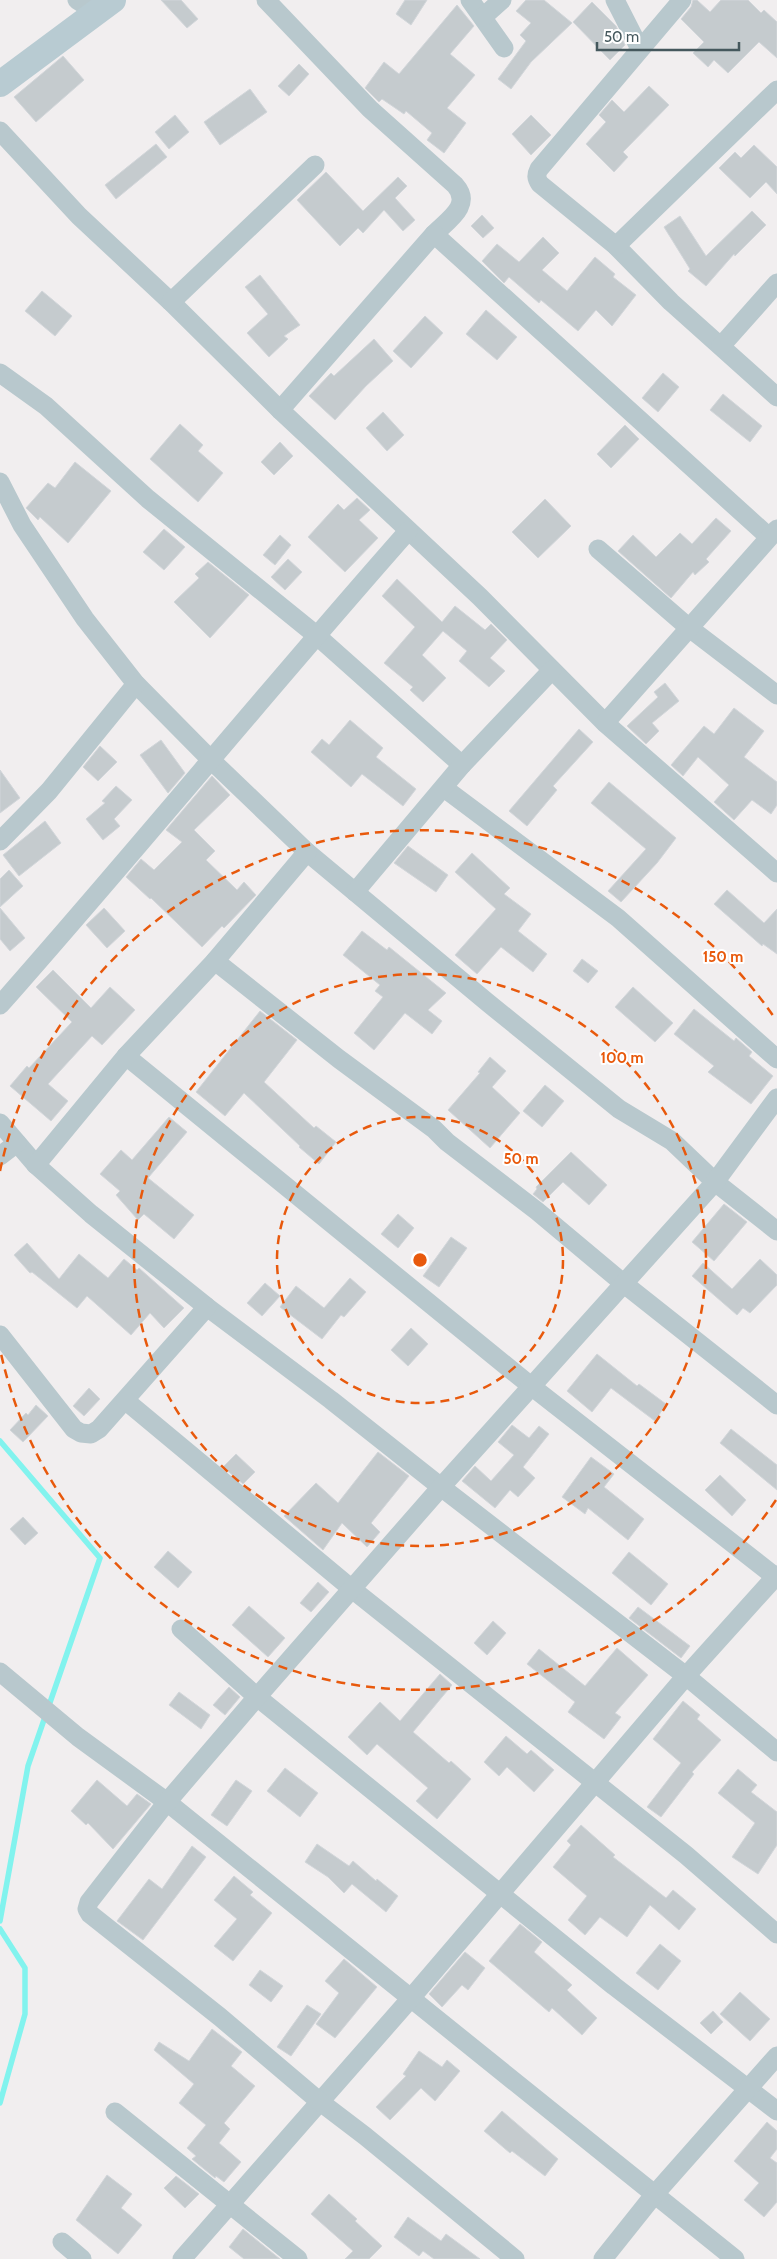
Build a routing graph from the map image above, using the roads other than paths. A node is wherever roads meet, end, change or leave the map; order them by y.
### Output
1 (266, 0) edge
2 (470, 0) edge
3 (502, 0) edge
4 (615, 0) edge
5 (682, 0) edge
6 (95, 4) edge
7 (483, 17) junction
8 (504, 48) dead end
9 (640, 48) junction
10 (0, 84) edge
11 (777, 90) edge
12 (0, 131) edge
13 (315, 165) dead end
14 (434, 234) junction
15 (616, 246) junction
16 (777, 282) edge
17 (171, 302) junction
18 (721, 346) junction
19 (0, 373) edge
20 (777, 397) edge
21 (280, 410) junction
22 (0, 482) edge
23 (408, 531) junction
24 (773, 533) edge
25 (598, 549) dead end
26 (688, 627) junction
27 (316, 635) junction
28 (552, 670) junction
29 (136, 684) junction
30 (777, 695) edge
31 (605, 723) junction
32 (212, 761) junction
33 (462, 765) junction
34 (444, 788) junction
35 (0, 841) edge
36 (307, 852) junction
37 (777, 873) edge
38 (355, 892) junction
39 (215, 961) junction
40 (0, 1005) edge
41 (126, 1056) junction
42 (777, 1059) edge
43 (777, 1098) edge
44 (0, 1123) edge
45 (17, 1143) junction
46 (0, 1156) edge
47 (36, 1165) junction
48 (715, 1182) junction
49 (777, 1231) edge
50 (623, 1283) junction
51 (207, 1307) junction
52 (0, 1335) edge
53 (530, 1386) junction
54 (126, 1401) junction
55 (777, 1405) edge
56 (441, 1487) junction
57 (776, 1576) edge
58 (352, 1590) junction
59 (181, 1630) dead end
60 (0, 1672) edge
61 (686, 1676) junction
62 (257, 1697) junction
63 (777, 1752) edge
64 (594, 1784) junction
65 (167, 1802) junction
66 (500, 1894) junction
67 (777, 1934) edge
68 (410, 1998) junction
69 (777, 2056) edge
70 (749, 2088) junction
71 (319, 2101) junction
72 (115, 2112) dead end
73 (777, 2112) edge
74 (654, 2195) junction
75 (228, 2204) junction
76 (62, 2242) dead end
77 (82, 2259) edge
78 (182, 2259) edge
79 (298, 2259) edge
80 (515, 2259) edge
81 (603, 2259) edge
82 (735, 2259) edge

1 - 14 street
2 - 7 street
3 - 7 street
4 - 9 street
5 - 9 street
6 - 10 street
7 - 8 street
9 - 15 street
11 - 15 street
12 - 17 street
13 - 17 street
14 - 21 street
14 - 24 street
15 - 18 street
16 - 18 street
17 - 21 street
18 - 20 street
19 - 27 street
21 - 23 street
22 - 29 street
23 - 27 street
23 - 28 street
24 - 26 street
25 - 26 street
26 - 30 street
26 - 31 street
27 - 32 street
27 - 33 street
28 - 31 street
28 - 33 street
29 - 32 street
29 - 35 street
31 - 37 street
32 - 36 street
32 - 40 street
33 - 34 street
34 - 38 street
34 - 42 street
36 - 38 street
36 - 39 street
38 - 48 street
39 - 41 street
39 - 50 street
41 - 47 street
41 - 53 street
43 - 48 street
44 - 45 street
45 - 46 street
45 - 47 street
47 - 51 street
48 - 49 street
48 - 50 street
50 - 53 street
50 - 55 street
51 - 54 street
51 - 56 street
52 - 54 street
53 - 56 street
53 - 57 street
54 - 58 street
56 - 58 street
56 - 61 street
57 - 61 street
58 - 62 street
58 - 64 street
59 - 62 street
60 - 65 street
61 - 63 street
61 - 64 street
62 - 65 street
62 - 66 street
64 - 66 street
64 - 67 street
65 - 68 street
65 - 71 street
66 - 68 street
66 - 70 street
68 - 71 street
68 - 74 street
69 - 70 street
70 - 73 street
70 - 74 street
71 - 75 street
71 - 80 street
72 - 75 street
74 - 81 street
74 - 82 street
75 - 78 street
75 - 79 street
76 - 77 street

